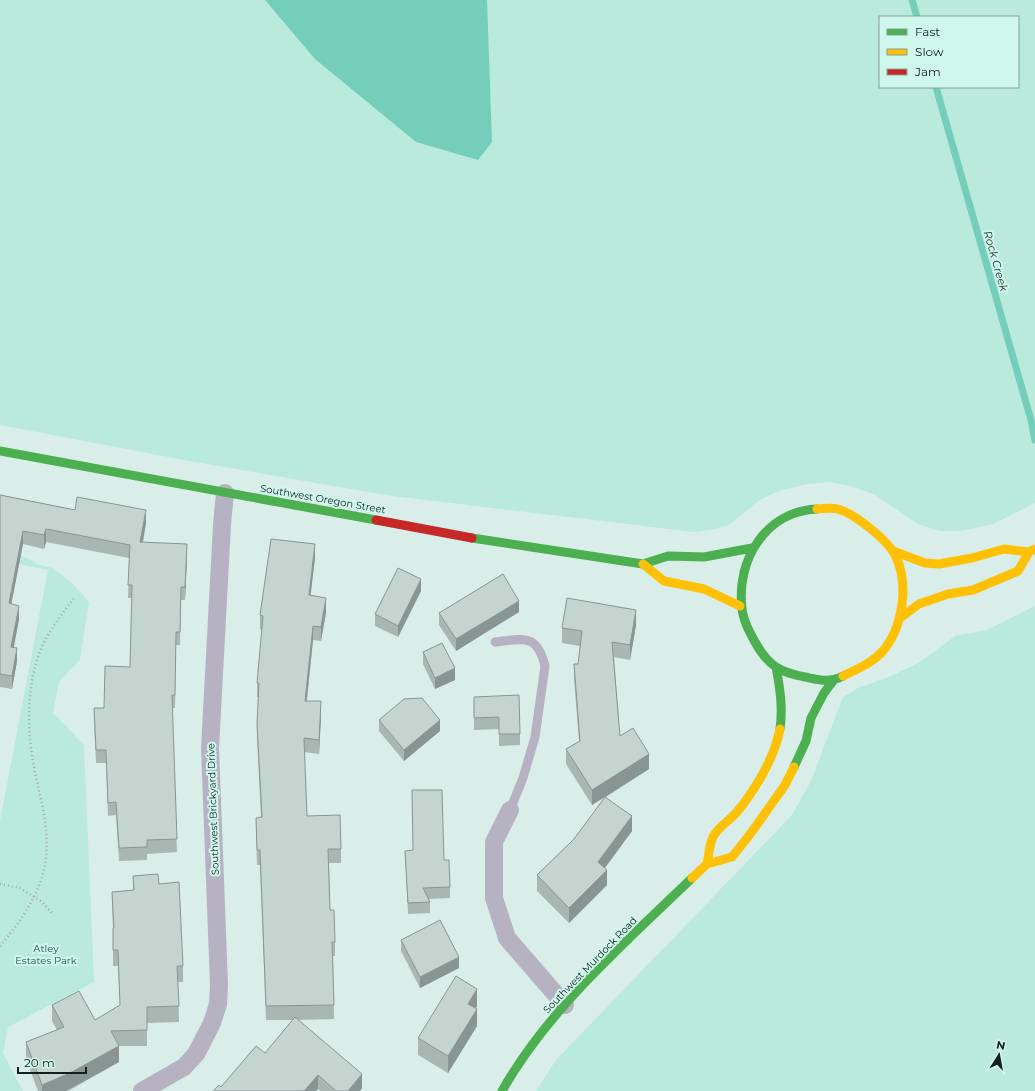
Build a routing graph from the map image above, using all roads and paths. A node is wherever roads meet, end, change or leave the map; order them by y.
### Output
1 (0, 451) edge
2 (225, 493) junction
3 (752, 548) junction
4 (893, 551) junction
5 (1032, 551) edge
6 (643, 564) junction
7 (74, 598) dead end
8 (740, 606) junction
9 (900, 618) junction
10 (495, 642) dead end
11 (776, 667) junction
12 (833, 681) junction
13 (510, 810) joint
14 (707, 864) junction
15 (0, 884) edge
16 (34, 897) junction
17 (54, 915) dead end
18 (0, 946) edge
19 (565, 1005) junction
20 (142, 1091) edge
21 (502, 1091) edge

1 - 2 main road, Southwest Oregon Street
2 - 6 main road, Southwest Oregon Street
2 - 20 street, Southwest Brickyard Drive
3 - 4 main road
3 - 6 main road, Southwest Oregon Street
3 - 8 main road
4 - 5 main road
4 - 9 main road
5 - 9 main road
6 - 8 main road
7 - 16 path
8 - 11 main road
9 - 12 main road
10 - 13 lane
11 - 12 main road
11 - 14 main road
12 - 14 main road, Southwest Murdock Road
13 - 19 street
14 - 19 main road, Southwest Murdock Road
15 - 16 path
16 - 17 path
16 - 18 path
19 - 21 main road, Southwest Murdock Road

